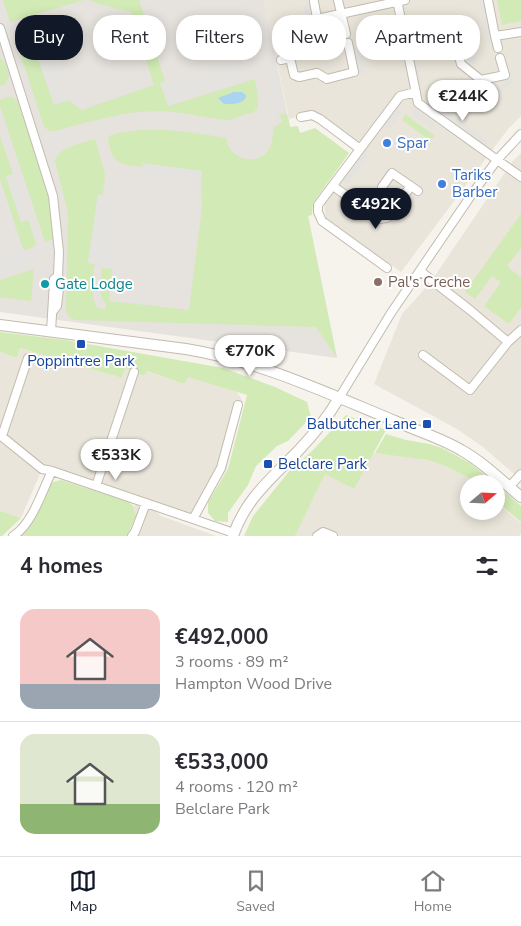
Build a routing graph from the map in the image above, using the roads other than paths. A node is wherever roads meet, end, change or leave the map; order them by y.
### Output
1 (338, 0) edge
2 (400, 0) edge
3 (488, 0) edge
4 (314, 2) dead end
5 (341, 14) junction
6 (316, 15) edge
7 (336, 15) edge
8 (0, 28) edge
9 (521, 32) edge
10 (496, 36) junction
11 (348, 43) dead end
12 (498, 48) dead end
13 (500, 58) dead end
14 (290, 60) edge
15 (460, 60) edge
16 (416, 92) junction
17 (301, 117) dead end
18 (521, 134) edge
19 (360, 149) junction
20 (497, 160) junction
21 (521, 177) edge
22 (333, 186) junction
23 (382, 187) dead end
24 (373, 201) dead end
25 (367, 210) junction
26 (387, 268) dead end
27 (420, 271) junction
28 (0, 325) edge
29 (521, 330) edge
30 (51, 331) junction
31 (508, 342) junction
32 (423, 355) dead end
33 (28, 358) dead end
34 (134, 372) dead end
35 (339, 398) junction
36 (238, 405) dead end
37 (1, 435) edge
38 (52, 471) junction
39 (521, 474) edge
40 (96, 486) junction
41 (509, 487) junction
42 (521, 498) edge
43 (146, 503) junction
44 (193, 520) junction
45 (233, 535) edge
46 (12, 536) edge
47 (132, 536) edge
48 (317, 536) edge
49 (333, 536) edge

1 - 5 street
2 - 5 street
2 - 16 street
3 - 10 street
4 - 6 street
5 - 7 street
8 - 30 street
9 - 10 street
10 - 12 street
11 - 14 street
13 - 15 street
16 - 19 street
16 - 20 street
17 - 19 street
18 - 20 street
19 - 22 street
20 - 21 street
20 - 27 street
22 - 25 street
22 - 26 street
23 - 25 street
24 - 25 street
27 - 31 street
27 - 35 street
28 - 30 street
29 - 31 street
30 - 35 street
31 - 32 street
33 - 37 street
34 - 40 street
35 - 41 street
35 - 45 street
36 - 44 street
37 - 38 street
38 - 40 street
38 - 46 street
39 - 41 street
40 - 43 street
41 - 42 street
43 - 44 street
43 - 47 street
44 - 45 street
48 - 49 street

